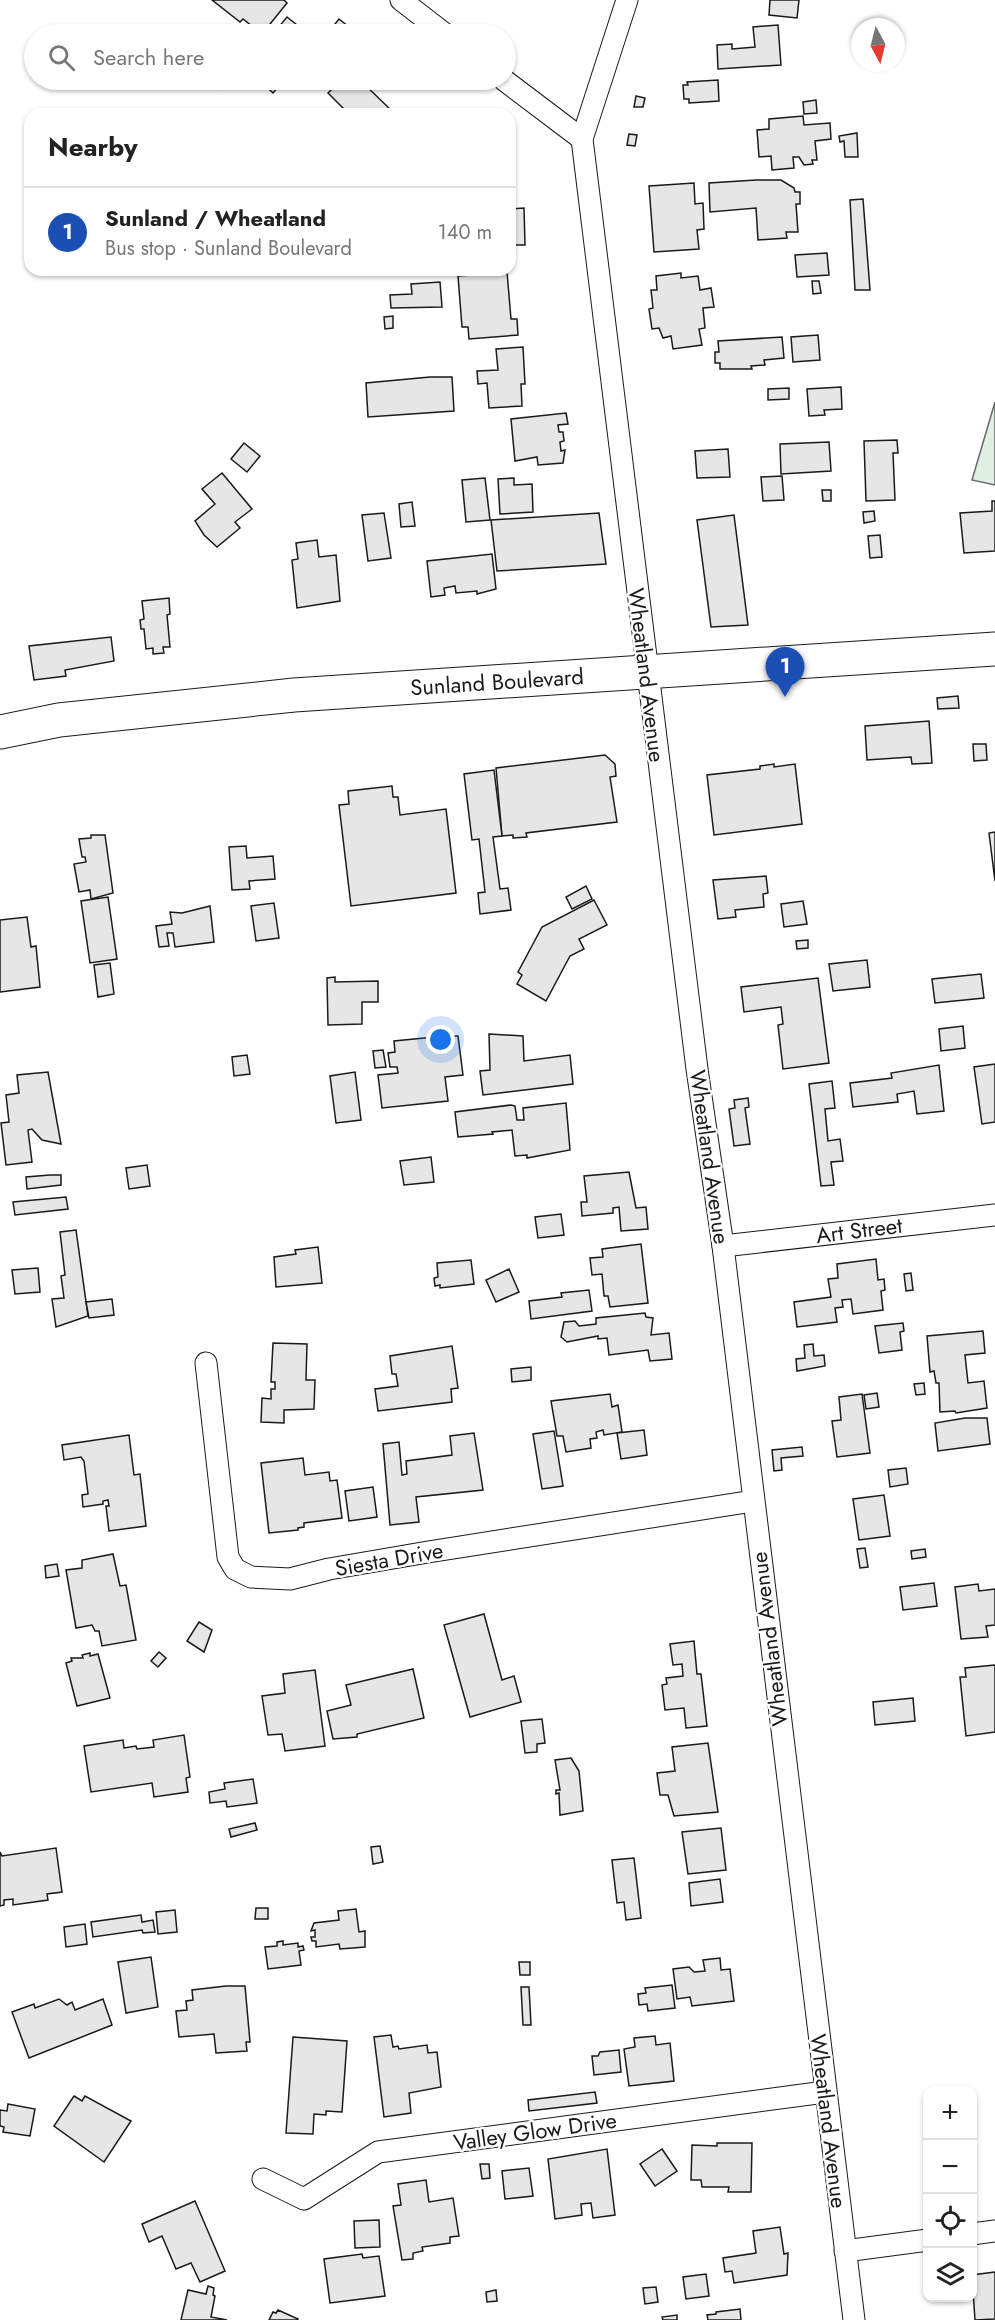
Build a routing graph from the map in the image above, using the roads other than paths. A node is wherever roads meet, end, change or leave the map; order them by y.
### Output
1 (401, 0) edge
2 (627, 0) edge
3 (432, 24) edge
4 (516, 89) edge
5 (582, 139) junction
6 (995, 649) edge
7 (647, 672) junction
8 (0, 732) edge
9 (995, 1215) edge
10 (723, 1246) junction
11 (206, 1363) dead end
12 (753, 1502) junction
13 (825, 2092) junction
14 (263, 2179) dead end
15 (995, 2231) edge
16 (977, 2233) edge
17 (923, 2241) edge
18 (845, 2251) junction
19 (854, 2320) edge

1 - 3 street
2 - 5 street, Wheatland Avenue
4 - 5 street
5 - 7 street, Wheatland Avenue
6 - 7 main road, Sunland Boulevard
7 - 8 main road, Sunland Boulevard
7 - 10 street, Wheatland Avenue
9 - 10 street, Art Street
10 - 12 street, Wheatland Avenue
11 - 12 street, Siesta Drive
12 - 13 street, Wheatland Avenue
13 - 14 street, Valley Glow Drive
13 - 18 street, Wheatland Avenue
15 - 16 street
17 - 18 street
18 - 19 street, Wheatland Avenue

